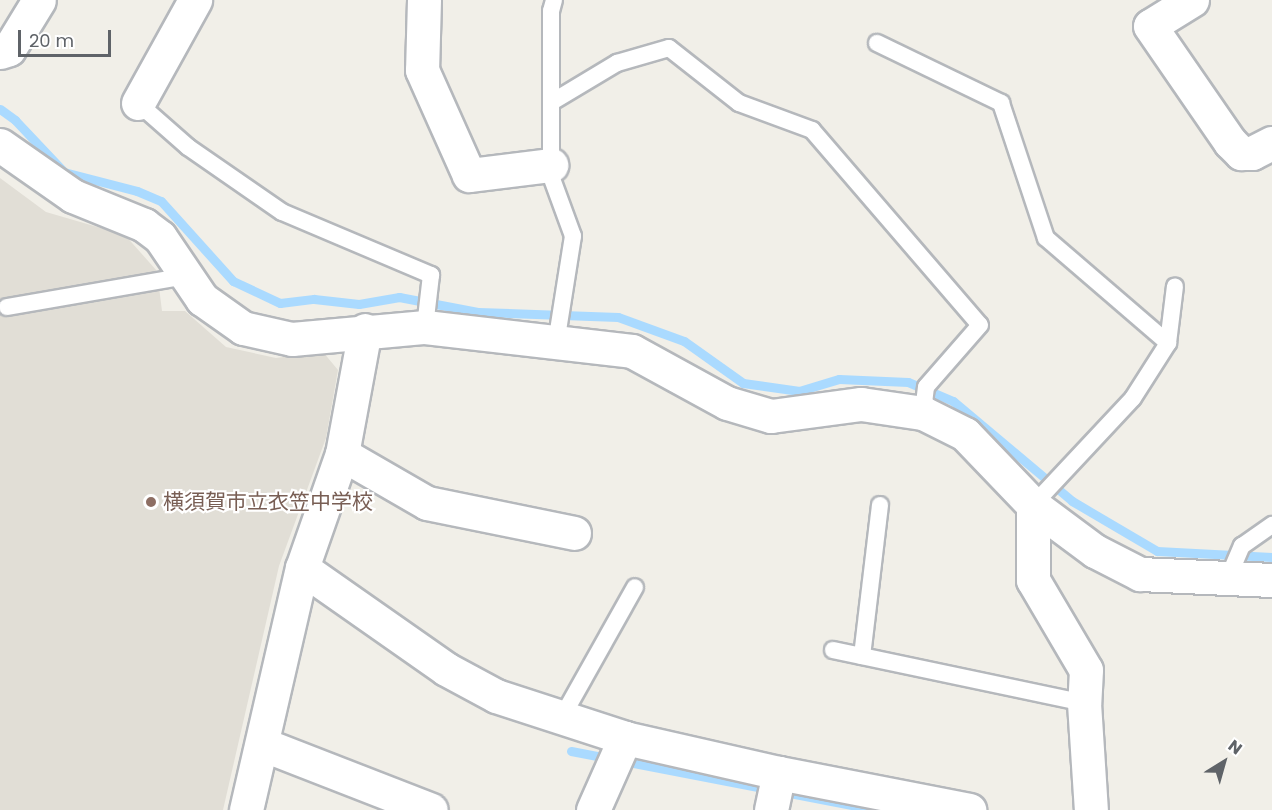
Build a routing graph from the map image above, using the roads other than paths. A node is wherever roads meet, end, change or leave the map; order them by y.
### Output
1 (39, 0) edge
2 (195, 0) edge
3 (424, 0) edge
4 (554, 0) edge
5 (1192, 0) edge
6 (877, 43) dead end
7 (0, 52) edge
8 (552, 102) junction
9 (138, 103) joint
10 (1272, 142) edge
11 (0, 145) edge
12 (551, 165) junction
13 (186, 276) junction
14 (1175, 286) dead end
15 (7, 307) dead end
16 (425, 327) junction
17 (365, 330) junction
18 (556, 343) junction
19 (1168, 343) junction
20 (923, 413) junction
21 (342, 454) junction
22 (880, 505) dead end
23 (1033, 505) junction
24 (1272, 525) edge
25 (574, 533) dead end
26 (302, 568) junction
27 (1229, 576) junction
28 (1272, 580) edge
29 (635, 587) dead end
30 (833, 650) dead end
31 (862, 656) junction
32 (1084, 703) junction
33 (561, 719) junction
34 (625, 738) junction
35 (262, 744) junction
36 (779, 773) junction
37 (246, 810) edge
38 (431, 810) edge
39 (593, 810) edge
40 (771, 810) edge
41 (969, 810) edge
42 (1091, 810) edge

1 - 7 street
2 - 9 street
3 - 12 street
4 - 8 lane
5 - 10 street
6 - 19 lane
8 - 12 lane
8 - 20 lane
9 - 16 lane
11 - 13 street
12 - 18 lane
13 - 15 lane
13 - 17 street
14 - 19 lane
16 - 17 street
16 - 18 street
17 - 21 street
18 - 20 street
19 - 23 lane
20 - 23 street
21 - 25 street
21 - 26 street
22 - 31 lane
23 - 27 street
23 - 32 street
24 - 27 lane
26 - 33 street
26 - 35 street
27 - 28 street
29 - 33 lane
30 - 31 lane
31 - 32 lane
32 - 42 street
33 - 34 street
34 - 36 street
34 - 39 street
35 - 37 street
35 - 38 street
36 - 40 street
36 - 41 street

